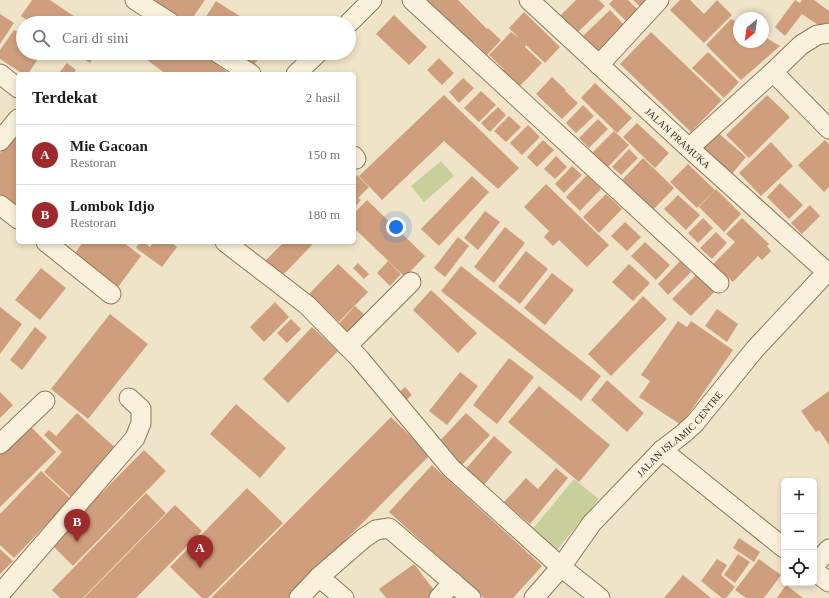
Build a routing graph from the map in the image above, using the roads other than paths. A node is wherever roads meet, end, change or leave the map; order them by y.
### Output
1 (135, 0) edge
2 (372, 0) edge
3 (412, 0) edge
4 (529, 0) edge
5 (659, 0) edge
6 (160, 16) edge
7 (356, 16) edge
8 (829, 33) edge
9 (229, 60) edge
10 (311, 60) edge
11 (600, 65) junction
12 (248, 72) edge
13 (298, 72) edge
14 (773, 72) junction
15 (0, 74) edge
16 (16, 86) edge
17 (16, 121) edge
18 (829, 129) edge
19 (0, 141) edge
20 (689, 148) junction
21 (0, 205) edge
22 (16, 217) edge
23 (48, 244) edge
24 (228, 244) edge
25 (828, 273) edge
26 (411, 282) dead end
27 (719, 283) dead end
28 (111, 294) dead end
29 (347, 346) junction
30 (129, 398) dead end
31 (45, 401) dead end
32 (22, 409) dead end
33 (0, 432) edge
34 (0, 444) edge
35 (662, 450) junction
36 (781, 546) edge
37 (829, 549) edge
38 (817, 563) edge
39 (561, 567) junction
40 (817, 573) edge
41 (320, 577) junction
42 (453, 582) junction
43 (829, 582) edge
44 (0, 594) edge
45 (300, 598) edge
46 (344, 598) edge
47 (439, 598) edge
48 (471, 598) edge
49 (534, 598) edge
50 (600, 598) edge

1 - 6 street
2 - 7 street
3 - 27 street
4 - 11 street, JALAN PRAMUKA
5 - 11 street
8 - 14 street
9 - 12 street
10 - 13 street
11 - 20 street, JALAN PRAMUKA
14 - 18 street
14 - 20 street
15 - 16 street
17 - 19 street
20 - 25 street, JALAN PRAMUKA
21 - 22 street
23 - 28 street
24 - 29 street
25 - 35 street, JALAN ISLAMIC CENTRE
26 - 29 street
29 - 39 street
30 - 44 street
31 - 34 street
32 - 33 street
35 - 36 street
35 - 39 street, JALAN ISLAMIC CENTRE
37 - 38 street
39 - 49 street, JALAN ISLAMIC CENTRE
39 - 50 street
40 - 43 street
41 - 42 street
41 - 45 street
41 - 46 street
42 - 47 street
42 - 48 street

